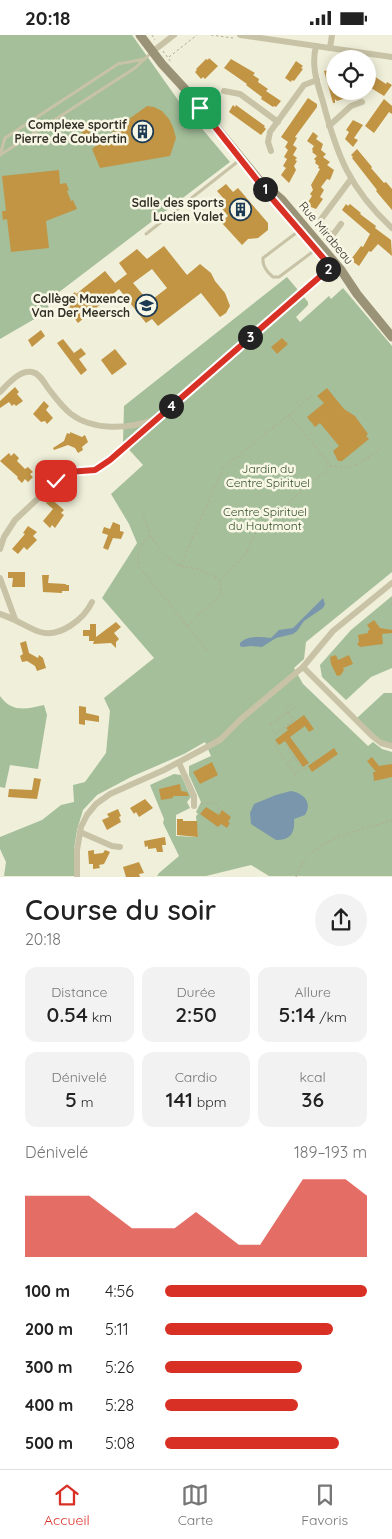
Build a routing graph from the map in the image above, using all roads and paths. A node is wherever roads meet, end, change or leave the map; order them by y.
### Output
1 (140, 35) edge
2 (147, 35) edge
3 (174, 35) edge
4 (197, 35) edge
5 (240, 35) edge
6 (332, 35) edge
7 (316, 46) junction
8 (330, 48) junction
9 (155, 50) junction
10 (168, 57) dead end
11 (392, 57) edge
12 (145, 59) junction
13 (317, 80) junction
14 (224, 91) dead end
15 (362, 102) dead end
16 (278, 121) junction
17 (329, 126) junction
18 (1, 149) edge
19 (271, 151) dead end
20 (241, 159) junction
21 (351, 179) junction
22 (341, 224) dead end
23 (302, 228) junction
24 (392, 228) edge
25 (146, 234) dead end
26 (318, 247) junction
27 (333, 265) junction
28 (392, 337) edge
29 (0, 392) edge
30 (312, 395) dead end
31 (289, 415) junction
32 (157, 419) junction
33 (383, 446) dead end
34 (331, 466) junction
35 (142, 511) dead end
36 (151, 537) junction
37 (0, 549) edge
38 (180, 566) junction
39 (0, 579) edge
40 (220, 580) junction
41 (392, 583) edge
42 (92, 602) dead end
43 (392, 603) edge
44 (392, 609) edge
45 (0, 614) edge
46 (15, 619) junction
47 (187, 626) junction
48 (208, 651) dead end
49 (303, 667) junction
50 (284, 706) dead end
51 (297, 706) dead end
52 (288, 713) junction
53 (270, 725) dead end
54 (275, 735) dead end
55 (277, 743) dead end
56 (392, 746) edge
57 (290, 748) dead end
58 (295, 757) junction
59 (179, 763) junction
60 (287, 763) junction
61 (308, 767) dead end
62 (302, 768) junction
63 (294, 774) junction
64 (298, 780) dead end
65 (198, 805) joint
66 (218, 814) dead end
67 (392, 821) edge
68 (80, 832) junction
69 (120, 847) dead end
70 (77, 877) edge
71 (296, 877) edge

1 - 9 main road, Rue Mirabeau
2 - 9 main road, Rue Mirabeau
3 - 9 street
4 - 10 path
5 - 7 street
6 - 8 street
7 - 8 street
7 - 13 street
8 - 11 street
9 - 12 lane
9 - 20 main road, Rue Mirabeau
12 - 18 lane
12 - 18 lane
13 - 16 street
13 - 17 street
14 - 16 street
15 - 17 street
16 - 19 street
17 - 21 street
20 - 23 main road, Rue Mirabeau
20 - 25 lane
21 - 22 street
21 - 24 street
23 - 26 main road, Rue Mirabeau
23 - 26 lane
26 - 27 main road, Rue Mirabeau
27 - 28 main road, Rue Mirabeau
27 - 32 street
29 - 32 street
30 - 31 path
31 - 34 path
31 - 38 path
32 - 37 street
33 - 34 path
34 - 40 path
35 - 36 path
36 - 38 path
36 - 47 path
38 - 40 path
39 - 46 street
40 - 47 path
41 - 49 street
42 - 46 street
43 - 44 path
45 - 46 street
47 - 48 path
49 - 56 street
49 - 59 street
50 - 52 path
51 - 52 path
52 - 53 path
52 - 54 path
55 - 60 path
57 - 58 path
58 - 60 path
58 - 62 path
59 - 65 street
59 - 68 street
60 - 63 path
61 - 62 path
62 - 63 path
63 - 64 path
65 - 66 path
67 - 71 path
68 - 69 street
68 - 70 street

